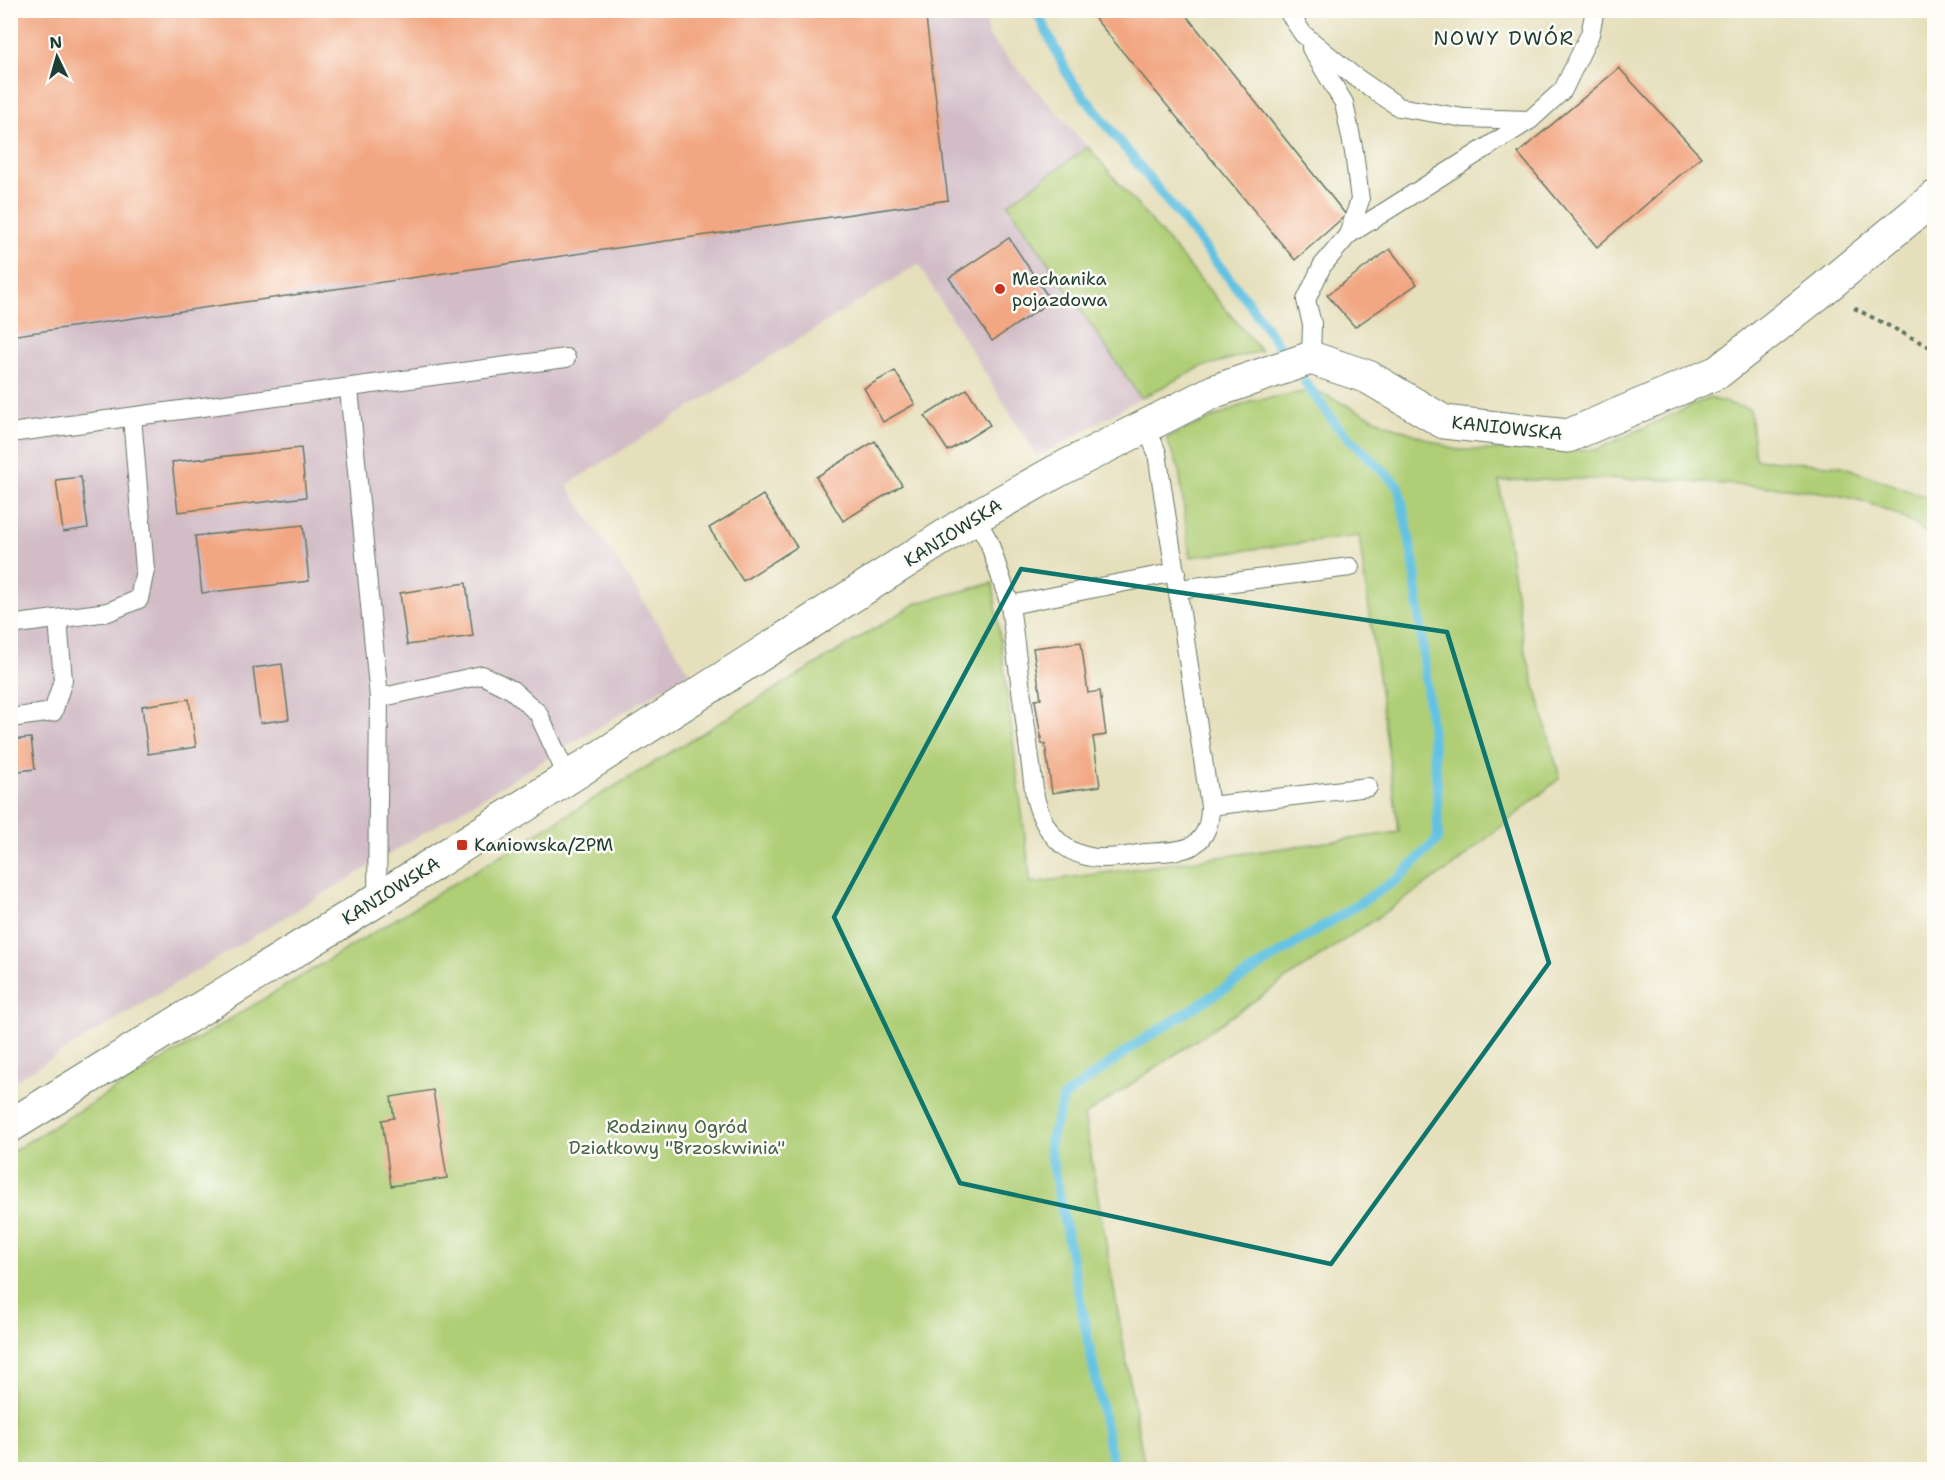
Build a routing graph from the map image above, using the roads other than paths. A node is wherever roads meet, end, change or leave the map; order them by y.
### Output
1 (1287, 10) edge
2 (1595, 10) edge
3 (1303, 34) junction
4 (1530, 120) junction
5 (1935, 198) edge
6 (1347, 236) junction
7 (566, 358) dead end
8 (1311, 358) junction
9 (348, 389) junction
10 (132, 417) junction
11 (1146, 426) junction
12 (10, 433) edge
13 (975, 518) junction
14 (1350, 567) dead end
15 (1177, 581) junction
16 (1010, 605) junction
17 (57, 620) junction
18 (10, 625) edge
19 (379, 698) junction
20 (10, 718) edge
21 (568, 778) junction
22 (1368, 786) dead end
23 (1210, 806) junction
24 (377, 900) junction
25 (10, 1126) edge

1 - 3 lane
2 - 4 lane
3 - 4 lane
3 - 6 lane
4 - 6 lane
5 - 8 street, KANIOWSKA
6 - 8 lane
7 - 9 lane
8 - 11 street, KANIOWSKA
9 - 10 lane
9 - 19 lane
10 - 12 lane
10 - 17 lane
11 - 13 street, KANIOWSKA
11 - 15 lane
13 - 16 lane
13 - 21 street, KANIOWSKA
14 - 15 lane
15 - 16 lane
15 - 23 lane
16 - 23 lane
17 - 18 lane
17 - 20 lane
19 - 21 lane
19 - 24 lane
21 - 24 street, KANIOWSKA
22 - 23 lane
24 - 25 street, KANIOWSKA

